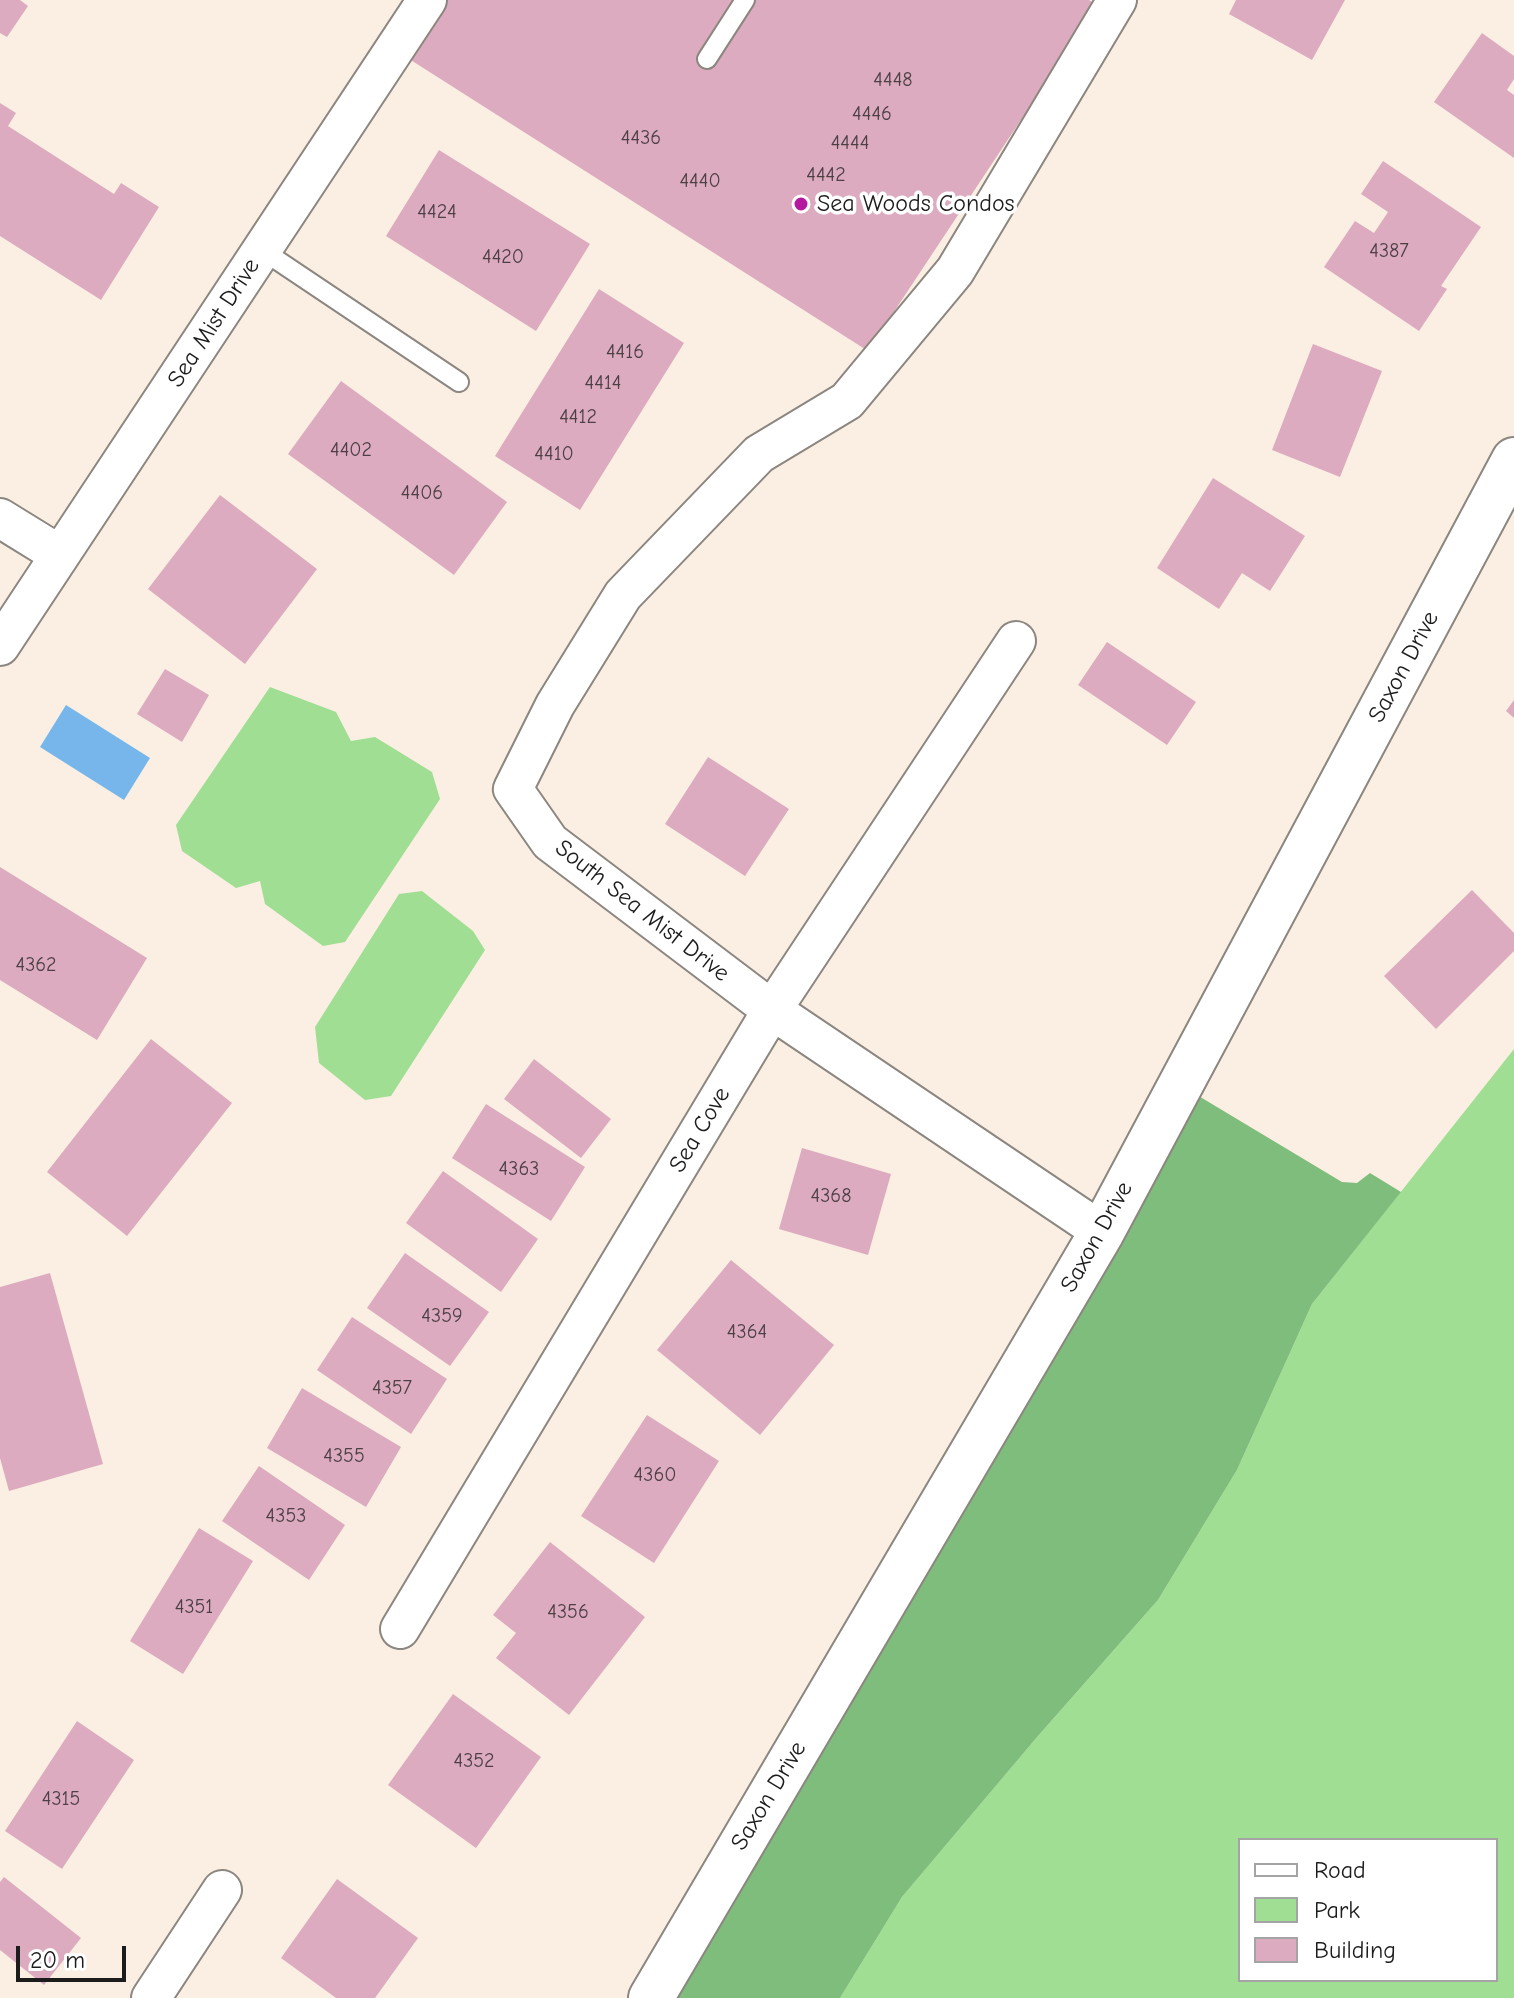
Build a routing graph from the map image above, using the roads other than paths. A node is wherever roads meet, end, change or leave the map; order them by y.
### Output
1 (427, 0) edge
2 (745, 0) edge
3 (1116, 0) edge
4 (707, 59) dead end
5 (262, 250) junction
6 (459, 382) dead end
7 (1514, 460) edge
8 (0, 518) edge
9 (60, 555) junction
10 (1016, 641) dead end
11 (0, 646) edge
12 (772, 1010) junction
13 (1102, 1232) junction
14 (400, 1629) dead end
15 (222, 1890) dead end
16 (151, 1998) edge
17 (651, 1998) edge

1 - 5 street, Sea Mist Drive
2 - 4 lane
3 - 12 street, South Sea Mist Drive
5 - 6 lane
5 - 9 street, Sea Mist Drive
7 - 13 street, Saxon Drive
8 - 9 street
9 - 11 street, Sea Mist Drive
10 - 12 street, Sea Cove
12 - 13 street, South Sea Mist Drive
12 - 14 street, Sea Cove
13 - 17 street, Saxon Drive
15 - 16 street

